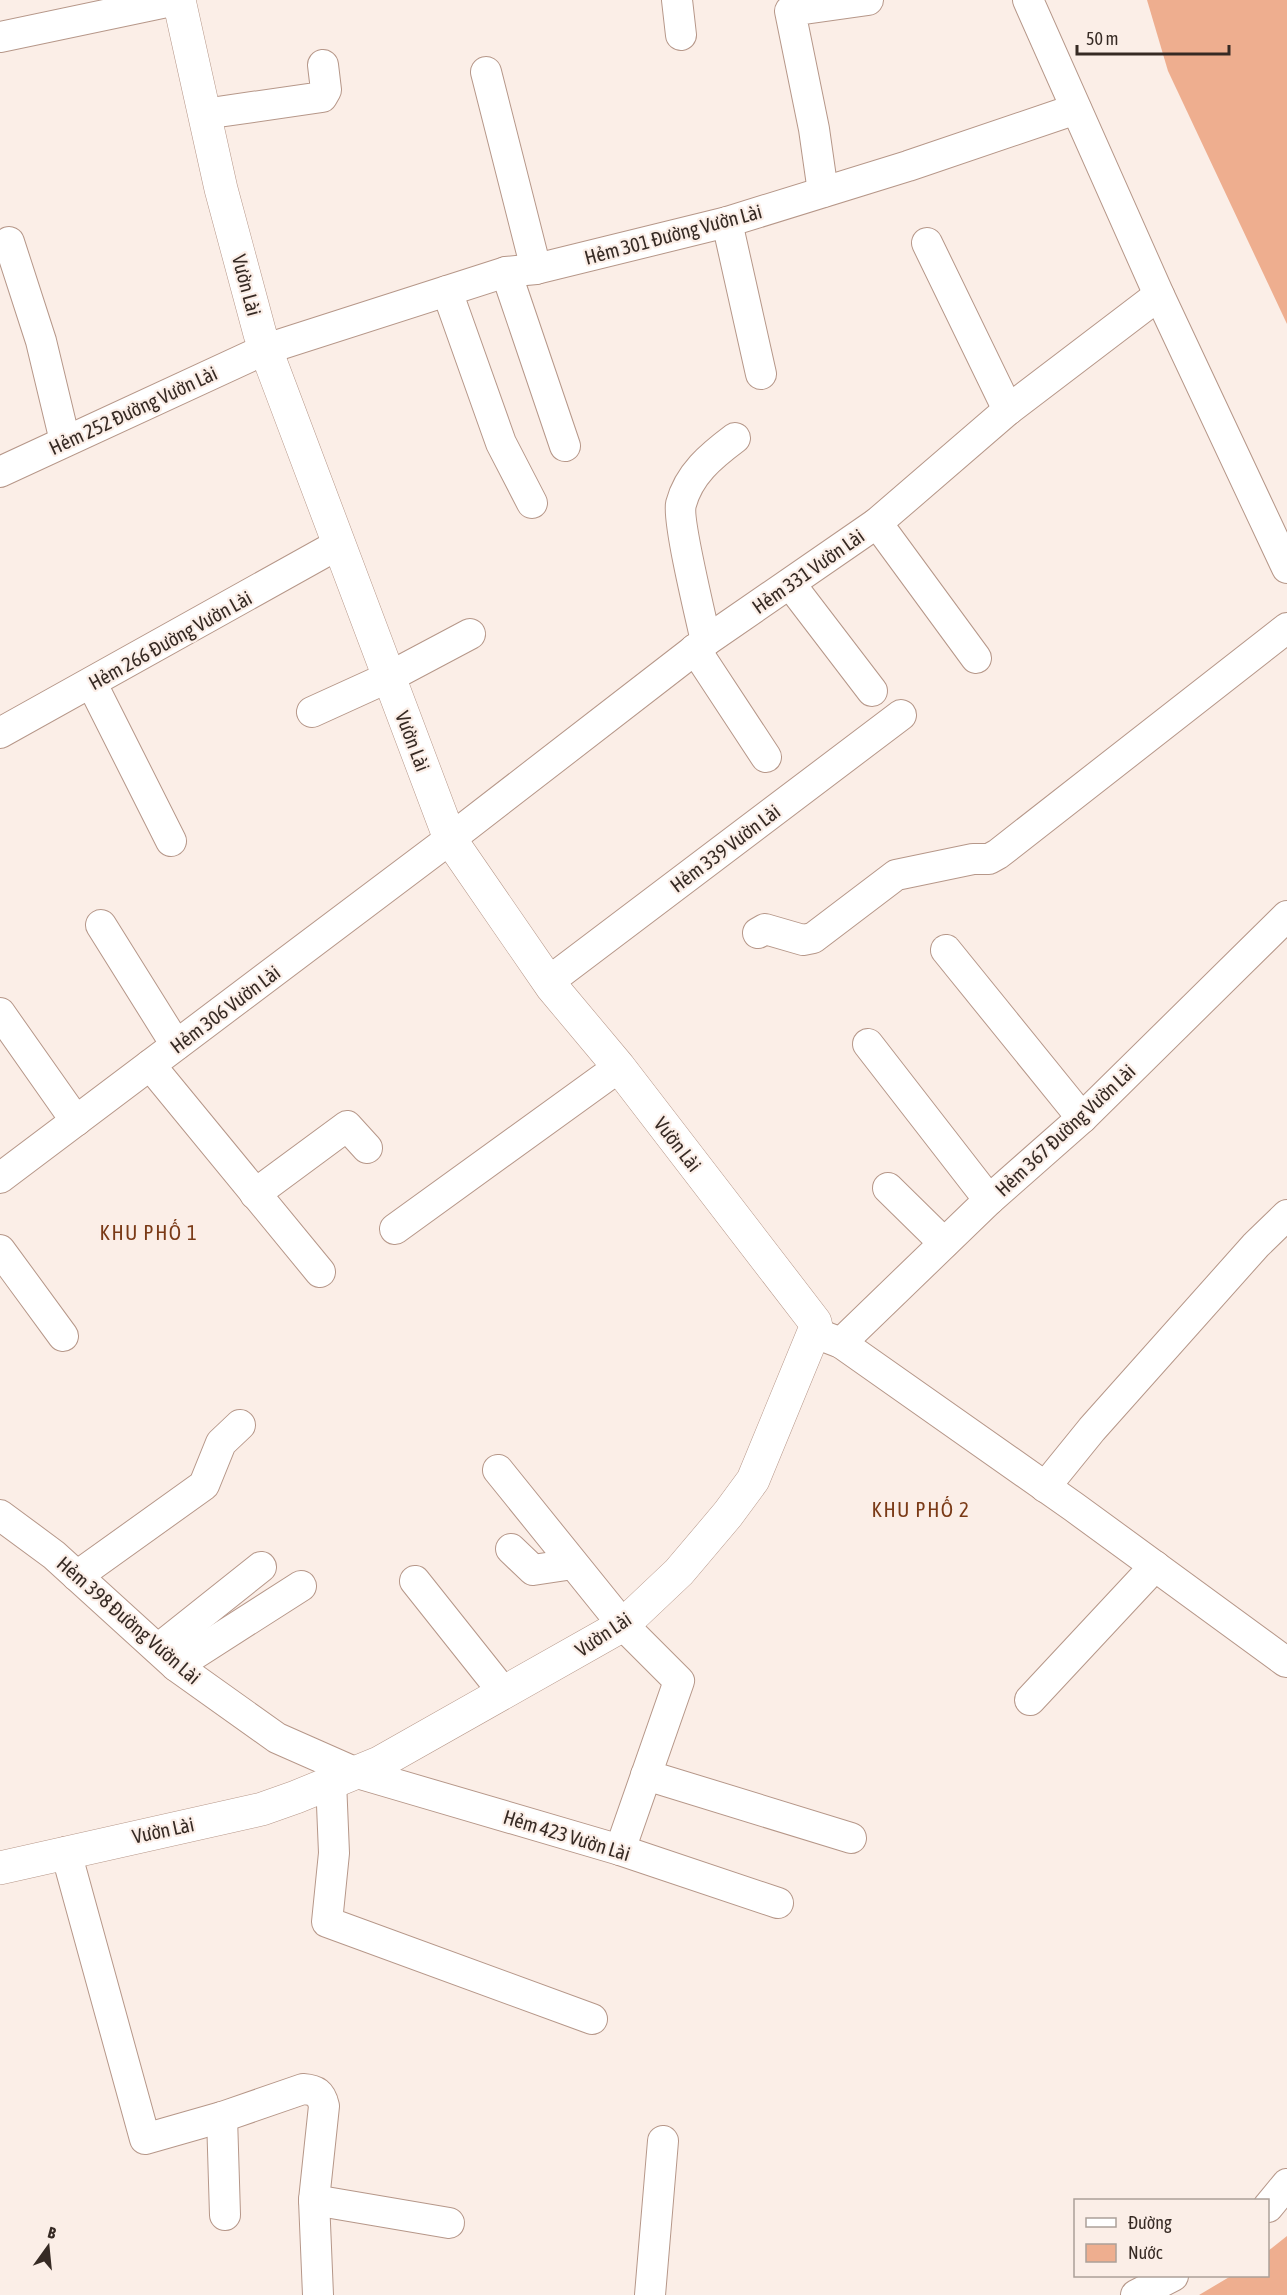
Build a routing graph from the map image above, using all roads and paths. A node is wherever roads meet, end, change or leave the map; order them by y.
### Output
1 (178, 0) edge
2 (677, 0) edge
3 (868, 0) edge
4 (1028, 0) edge
5 (681, 35) dead end
6 (0, 37) edge
7 (323, 65) dead end
8 (486, 72) dead end
9 (1077, 109) junction
10 (204, 114) junction
11 (823, 192) junction
12 (727, 222) junction
13 (9, 242) dead end
14 (927, 243) dead end
15 (536, 269) junction
16 (506, 272) junction
17 (447, 291) junction
18 (1159, 295) junction
19 (266, 349) junction
20 (761, 374) dead end
21 (1008, 410) junction
22 (735, 438) dead end
23 (65, 441) junction
24 (565, 446) dead end
25 (0, 472) edge
26 (531, 503) dead end
27 (877, 523) junction
28 (339, 544) junction
29 (1287, 568) edge
30 (791, 585) junction
31 (1287, 628) edge
32 (470, 634) dead end
33 (700, 645) junction
34 (976, 658) dead end
35 (389, 677) junction
36 (92, 684) junction
37 (872, 691) dead end
38 (312, 712) dead end
39 (901, 715) dead end
40 (0, 733) edge
41 (766, 757) dead end
42 (450, 839) junction
43 (171, 841) dead end
44 (1287, 916) edge
45 (101, 925) dead end
46 (758, 933) dead end
47 (946, 950) dead end
48 (548, 982) junction
49 (0, 1013) edge
50 (868, 1044) dead end
51 (176, 1045) junction
52 (150, 1065) junction
53 (619, 1067) junction
54 (1082, 1118) junction
55 (76, 1122) junction
56 (367, 1148) dead end
57 (0, 1178) edge
58 (888, 1188) dead end
59 (255, 1194) junction
60 (990, 1200) junction
61 (1287, 1215) edge
62 (395, 1228) dead end
63 (944, 1243) junction
64 (0, 1250) edge
65 (320, 1272) dead end
66 (63, 1336) dead end
67 (828, 1338) junction
68 (240, 1425) dead end
69 (498, 1470) dead end
70 (1045, 1487) junction
71 (0, 1515) edge
72 (511, 1549) dead end
73 (573, 1564) junction
74 (261, 1566) dead end
75 (1151, 1571) junction
76 (77, 1576) junction
77 (415, 1581) dead end
78 (301, 1586) dead end
79 (623, 1625) junction
80 (167, 1657) junction
81 (1287, 1662) edge
82 (504, 1693) junction
83 (1030, 1700) dead end
84 (646, 1775) junction
85 (343, 1777) junction
86 (850, 1838) dead end
87 (620, 1850) junction
88 (66, 1852) junction
89 (0, 1868) edge
90 (778, 1903) dead end
91 (592, 2019) dead end
92 (222, 2117) junction
93 (663, 2141) dead end
94 (1287, 2184) edge
95 (314, 2200) junction
96 (1269, 2206) edge
97 (225, 2215) dead end
98 (449, 2223) dead end
99 (1171, 2277) edge
100 (318, 2295) edge
101 (650, 2295) edge
102 (1136, 2295) edge

1 - 6 street
1 - 10 main road, Vườn Lài
2 - 5 street
3 - 11 street
4 - 9 street
7 - 10 street
8 - 15 street
9 - 11 street, Hẻm 301 Đường Vườn Lài
9 - 18 street
10 - 19 main road, Vườn Lài
11 - 12 street, Hẻm 301 Đường Vườn Lài
12 - 15 street, Hẻm 301 Đường Vườn Lài
12 - 20 street
13 - 23 street
14 - 21 street
15 - 16 street, Hẻm 301 Đường Vườn Lài
16 - 17 street, Hẻm 301 Đường Vườn Lài
16 - 24 street
17 - 19 street, Hẻm 301 Đường Vườn Lài
17 - 26 street
18 - 21 street, Hẻm 331 Vườn Lài
18 - 29 street
19 - 23 street, Hẻm 252 Đường Vườn Lài
19 - 28 main road, Vườn Lài
21 - 27 street, Hẻm 331 Vườn Lài
22 - 33 street
23 - 25 street, Hẻm 252 Đường Vườn Lài
27 - 30 street, Hẻm 331 Vườn Lài
27 - 34 street
28 - 35 main road, Vườn Lài
28 - 36 street, Hẻm 266 Đường Vườn Lài
30 - 33 street, Hẻm 331 Vườn Lài
30 - 37 street
31 - 46 street
32 - 35 street
33 - 41 street
33 - 42 street, Hẻm 331 Vườn Lài
35 - 38 street
35 - 42 main road, Vườn Lài
36 - 40 street, Hẻm 266 Đường Vườn Lài
36 - 43 street
39 - 48 street, Hẻm 339 Vườn Lài
42 - 48 main road, Vườn Lài
42 - 51 street, Hẻm 306 Vườn Lài
44 - 54 street, Hẻm 367 Đường Vườn Lài
45 - 51 street
47 - 54 street
48 - 53 main road, Vườn Lài
49 - 55 street
50 - 60 street
51 - 52 street, Hẻm 306 Vườn Lài
52 - 55 street, Hẻm 306 Vườn Lài
52 - 59 street
53 - 62 street
53 - 67 main road, Vườn Lài
54 - 60 street, Hẻm 367 Đường Vườn Lài
55 - 57 street, Hẻm 306 Vườn Lài
56 - 59 street
58 - 63 street
59 - 65 street
60 - 63 street, Hẻm 367 Đường Vườn Lài
61 - 70 street
63 - 67 street, Hẻm 367 Đường Vườn Lài
64 - 66 street
67 - 70 street
67 - 79 main road, Vườn Lài
68 - 76 street
69 - 73 street
70 - 75 street
71 - 76 street, Hẻm 398 Đường Vườn Lài
72 - 73 street
73 - 79 street
74 - 80 street
75 - 81 street
75 - 83 street
76 - 80 street, Hẻm 398 Đường Vườn Lài
77 - 82 street
78 - 80 street
79 - 82 main road, Vườn Lài
79 - 84 street
80 - 85 street, Hẻm 398 Đường Vườn Lài
82 - 85 main road, Vườn Lài
84 - 86 street
84 - 87 street
85 - 87 street, Hẻm 423 Vườn Lài
85 - 88 main road, Vườn Lài
85 - 91 street
87 - 90 street, Hẻm 423 Vườn Lài
88 - 89 main road, Vườn Lài
88 - 92 street
92 - 95 street
92 - 97 street
93 - 101 street
94 - 96 street
95 - 98 street
95 - 100 street
99 - 102 street

